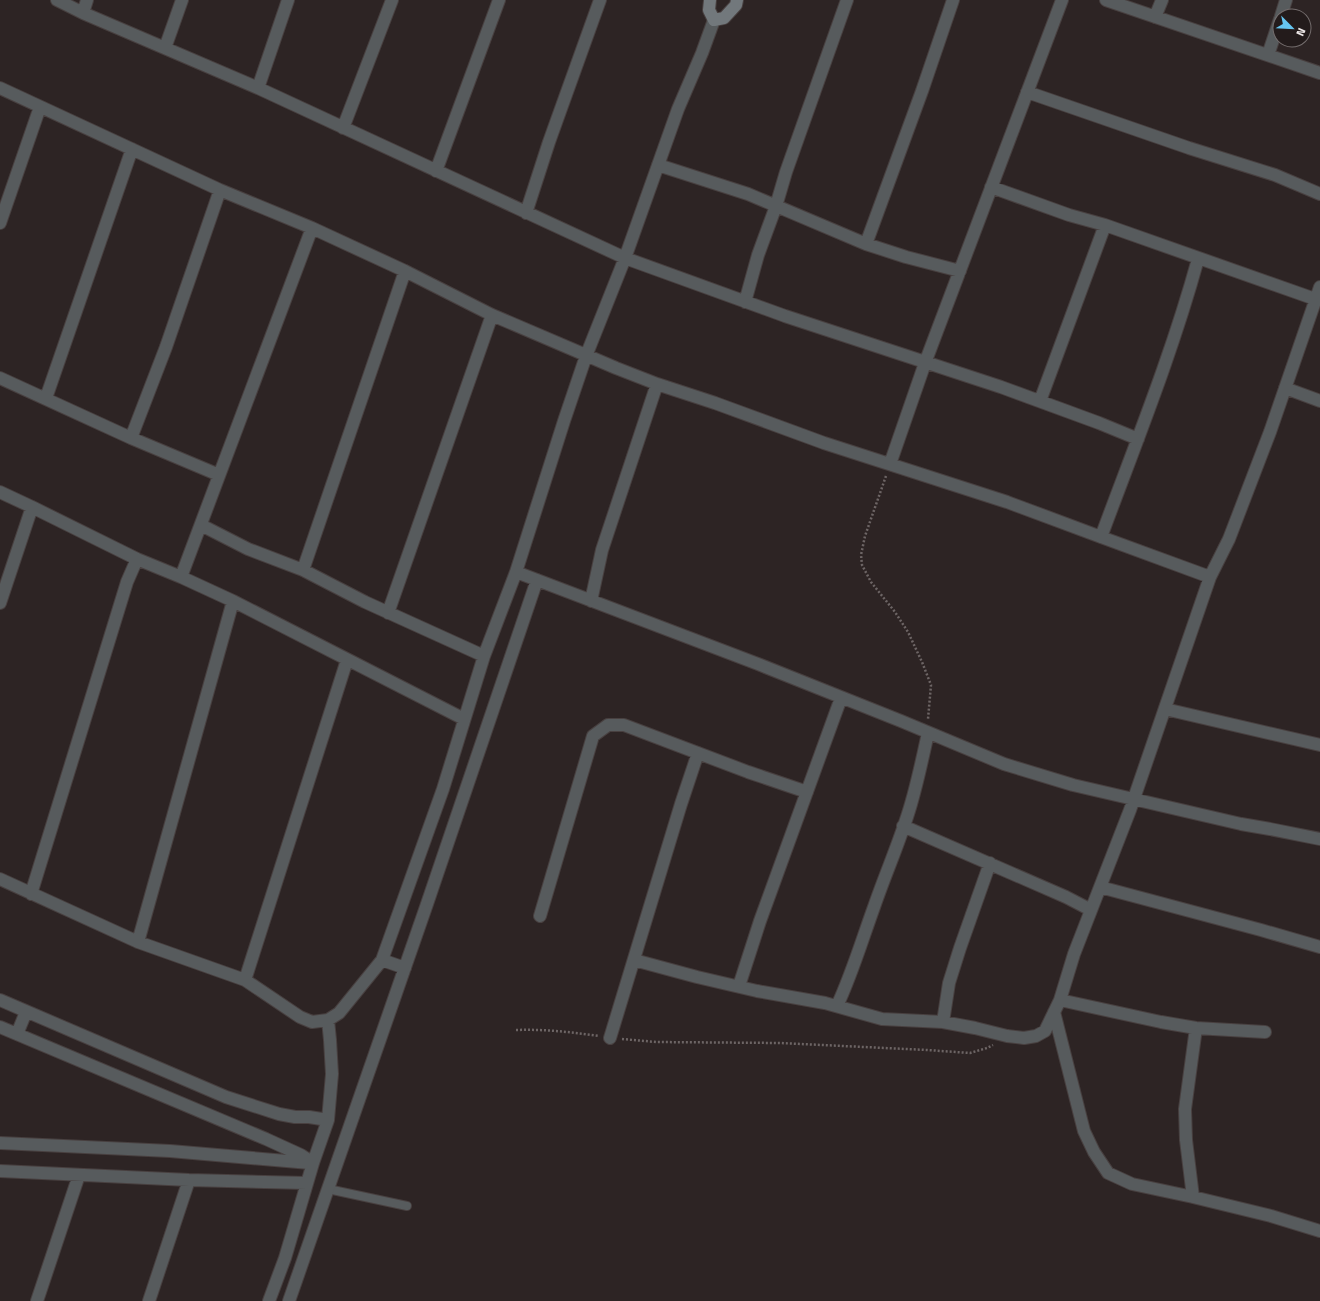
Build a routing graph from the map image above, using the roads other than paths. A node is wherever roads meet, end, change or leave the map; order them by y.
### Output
1 (57, 0) edge
2 (87, 0) edge
3 (182, 0) edge
4 (288, 0) edge
5 (392, 0) edge
6 (498, 0) edge
7 (600, 0) edge
8 (710, 0) edge
9 (737, 0) edge
10 (847, 0) edge
11 (953, 0) edge
12 (1062, 0) edge
13 (1106, 0) edge
14 (1162, 0) edge
15 (83, 13) junction
16 (1155, 16) junction
17 (714, 20) junction
18 (1272, 43) edge
19 (165, 48) junction
20 (1268, 55) junction
21 (1320, 73) edge
22 (0, 88) edge
23 (258, 88) junction
24 (1027, 92) junction
25 (40, 107) junction
26 (344, 128) junction
27 (132, 149) junction
28 (658, 165) junction
29 (436, 171) junction
30 (991, 187) junction
31 (220, 190) junction
32 (1320, 194) edge
33 (776, 206) junction
34 (526, 213) junction
35 (0, 223) edge
36 (1105, 225) junction
37 (312, 228) junction
38 (866, 244) junction
39 (625, 258) junction
40 (1198, 259) junction
41 (405, 271) junction
42 (960, 271) junction
43 (1320, 286) edge
44 (1315, 300) junction
45 (744, 302) junction
46 (492, 315) junction
47 (586, 356) junction
48 (925, 363) junction
49 (0, 378) edge
50 (657, 384) junction
51 (1285, 388) junction
52 (46, 398) junction
53 (1320, 401) edge
54 (1040, 402) junction
55 (132, 438) junction
56 (1138, 439) junction
57 (890, 464) junction
58 (219, 475) junction
59 (0, 492) edge
60 (32, 507) junction
61 (201, 526) junction
62 (1100, 537) junction
63 (137, 559) junction
64 (303, 570) junction
65 (516, 572) junction
66 (181, 577) junction
67 (1210, 577) junction
68 (536, 580) junction
69 (592, 600) junction
70 (233, 601) junction
71 (0, 603) edge
72 (388, 613) junction
73 (484, 656) junction
74 (347, 660) junction
75 (841, 698) junction
76 (1165, 709) junction
77 (464, 720) junction
78 (928, 732) junction
79 (1320, 745) edge
80 (698, 753) junction
81 (807, 792) junction
82 (1134, 799) junction
83 (903, 826) junction
84 (1320, 839) edge
85 (990, 863) junction
86 (0, 879) edge
87 (1100, 887) junction
88 (31, 894) junction
89 (1091, 910) junction
90 (540, 916) dead end
91 (138, 942) junction
92 (1320, 947) edge
93 (382, 960) junction
94 (634, 960) junction
95 (405, 968) junction
96 (245, 980) junction
97 (739, 986) junction
98 (0, 1000) edge
99 (1060, 1000) junction
100 (836, 1006) junction
101 (26, 1012) junction
102 (1054, 1012) junction
103 (328, 1020) junction
104 (943, 1022) junction
105 (0, 1027) edge
106 (1196, 1028) junction
107 (1265, 1032) dead end
108 (17, 1034) junction
109 (610, 1038) road end
110 (328, 1120) junction
111 (0, 1143) edge
112 (313, 1163) junction
113 (0, 1171) edge
114 (79, 1175) junction
115 (189, 1180) junction
116 (307, 1183) junction
117 (328, 1189) junction
118 (1193, 1197) junction
119 (407, 1206) dead end
120 (1320, 1231) edge
121 (37, 1301) edge
122 (149, 1301) edge
123 (269, 1301) edge
124 (289, 1301) edge

1 - 15 street
2 - 15 street
3 - 19 street
4 - 23 street
5 - 26 street
6 - 29 street
7 - 34 street
8 - 17 street
9 - 17 street
10 - 33 street
11 - 38 street
12 - 24 street
13 - 16 street
14 - 16 street
15 - 19 street
16 - 20 street
17 - 28 street
18 - 20 street
19 - 23 street
20 - 21 street
22 - 25 street
23 - 26 street
24 - 30 street
24 - 32 street
25 - 27 street
25 - 35 street
26 - 29 street
27 - 31 street
27 - 52 street
28 - 33 street
28 - 39 street
29 - 34 street
30 - 36 street
30 - 42 street
31 - 37 street
31 - 55 street
33 - 38 street
33 - 45 street
34 - 39 street
36 - 40 street
36 - 54 street
37 - 41 street
37 - 58 street
38 - 42 street
39 - 45 street
39 - 47 street
40 - 44 street
40 - 56 street
41 - 46 street
41 - 64 street
42 - 48 street
43 - 44 street
44 - 51 street
45 - 48 street
46 - 47 street
46 - 72 street
47 - 50 street
47 - 65 street
48 - 54 street
48 - 57 street
49 - 52 street
50 - 57 street
50 - 69 street
51 - 53 street
51 - 67 street
52 - 55 street
54 - 56 street
55 - 58 street
56 - 62 street
57 - 62 street
58 - 61 street
59 - 60 street
60 - 63 street
60 - 71 street
61 - 64 street
61 - 66 street
62 - 67 street
63 - 66 street
63 - 88 street
64 - 72 street
65 - 68 street
65 - 73 street
66 - 70 street
67 - 76 street
68 - 69 street
68 - 95 street
69 - 75 street
70 - 74 street
70 - 91 street
72 - 73 street
73 - 77 street
74 - 77 street
74 - 96 street
75 - 78 street
75 - 81 street
76 - 79 street
76 - 82 street
77 - 93 street
78 - 82 street
78 - 83 street
80 - 81 street
80 - 90 street
80 - 94 street
81 - 97 street
82 - 84 street
82 - 87 street
83 - 85 street
83 - 100 street
85 - 89 street
85 - 104 street
86 - 88 street
87 - 89 street
87 - 92 street
88 - 91 street
89 - 99 street
91 - 96 street
93 - 95 street
93 - 103 street
94 - 97 street
94 - 109 street
95 - 117 street
96 - 103 street
97 - 100 street
98 - 101 street
99 - 102 street
99 - 106 street
100 - 104 street
101 - 108 street
101 - 110 street
102 - 104 street
102 - 118 street
103 - 110 street
105 - 108 street
106 - 107 street
106 - 118 street
108 - 112 street
110 - 112 street
111 - 112 street
112 - 116 street
113 - 114 street
114 - 115 street
114 - 121 street
115 - 116 street
115 - 122 street
116 - 123 street
117 - 119 lane
117 - 124 street
118 - 120 street

